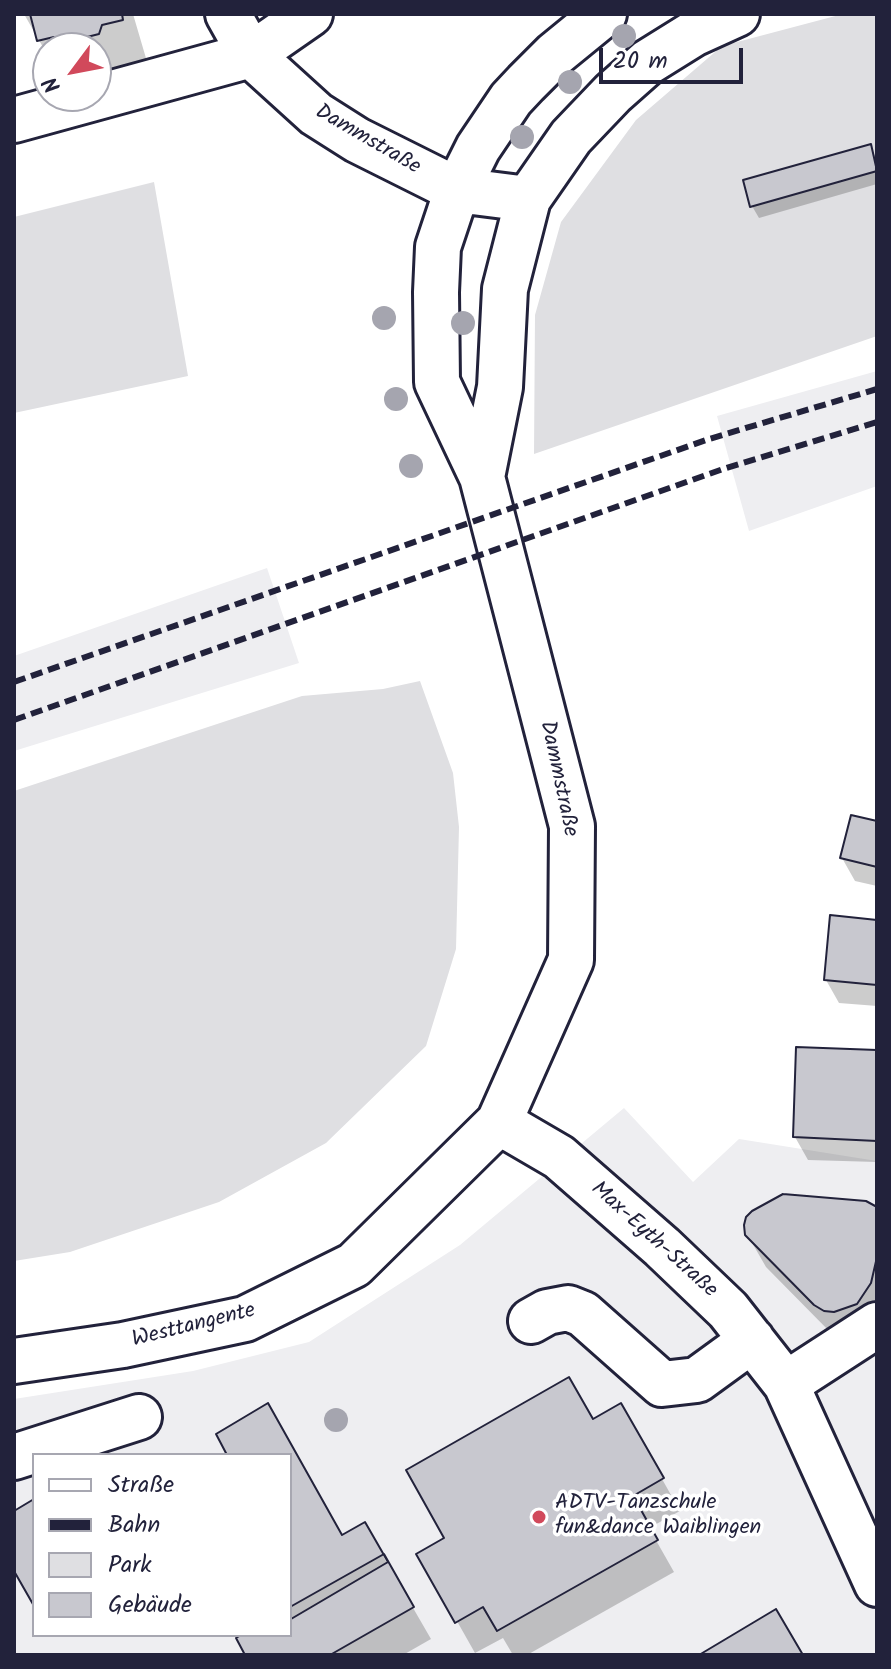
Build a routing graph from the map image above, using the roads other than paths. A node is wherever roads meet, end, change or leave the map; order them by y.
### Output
1 (228, 14) edge
2 (310, 14) edge
3 (604, 14) edge
4 (737, 14) edge
5 (251, 55) junction
6 (14, 120) edge
7 (457, 190) junction
8 (528, 199) junction
9 (482, 477) junction
10 (499, 1122) junction
11 (531, 1321) dead end
12 (877, 1325) edge
13 (752, 1340) junction
14 (14, 1361) edge
15 (786, 1384) junction
16 (139, 1417) dead end
17 (14, 1457) edge
18 (877, 1584) edge

1 - 5 street, Dammstraße
2 - 5 street
3 - 7 street, Dammstraße
4 - 8 street, Dammstraße
5 - 6 street
5 - 7 street, Dammstraße
7 - 8 street, Dammstraße
7 - 9 street, Dammstraße
8 - 9 street, Dammstraße
9 - 10 street, Dammstraße
10 - 13 street, Max-Eyth-Straße
10 - 14 street, Westtangente
11 - 13 street
12 - 15 street
13 - 15 street, Max-Eyth-Straße
15 - 18 street, Max-Eyth-Straße
16 - 17 street

